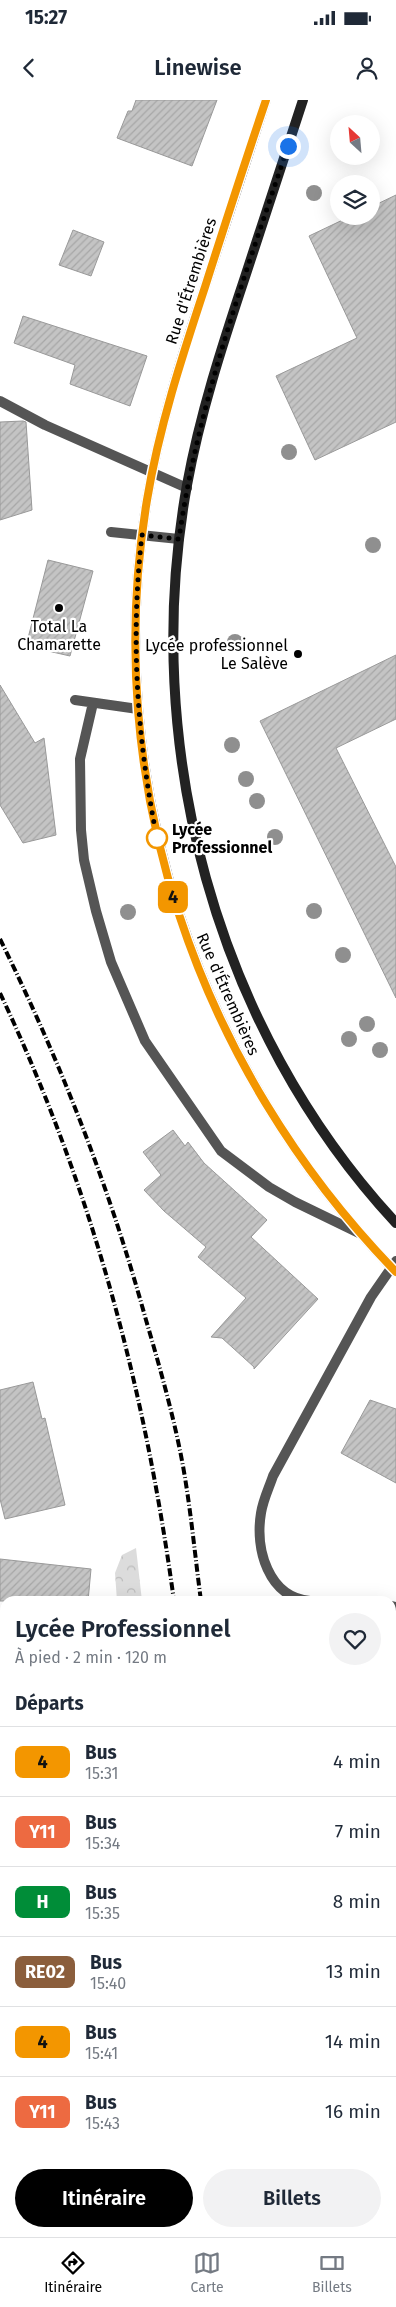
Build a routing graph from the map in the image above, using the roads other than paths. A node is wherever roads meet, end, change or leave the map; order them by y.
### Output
1 (266, 100) edge
2 (303, 100) edge
3 (0, 401) edge
4 (152, 473) junction
5 (187, 488) junction
6 (111, 532) dead end
7 (142, 535) junction
8 (179, 539) junction
9 (75, 700) dead end
10 (93, 703) junction
11 (138, 709) junction
12 (396, 1222) edge
13 (361, 1234) junction
14 (394, 1266) edge
15 (294, 1596) edge

1 - 4 main road, Rue d'Étrembières
2 - 5 main road, Rue d'Étrembières
3 - 4 lane
4 - 5 lane
4 - 7 main road, Rue d'Étrembières
5 - 8 main road, Rue d'Étrembières
6 - 7 lane
7 - 8 lane
7 - 11 main road, Rue d'Étrembières
8 - 12 main road, Rue d'Étrembières
9 - 10 lane
10 - 11 lane
10 - 13 lane
11 - 13 main road, Rue d'Étrembières
13 - 14 main road, Rue d'Étrembières
14 - 15 lane

